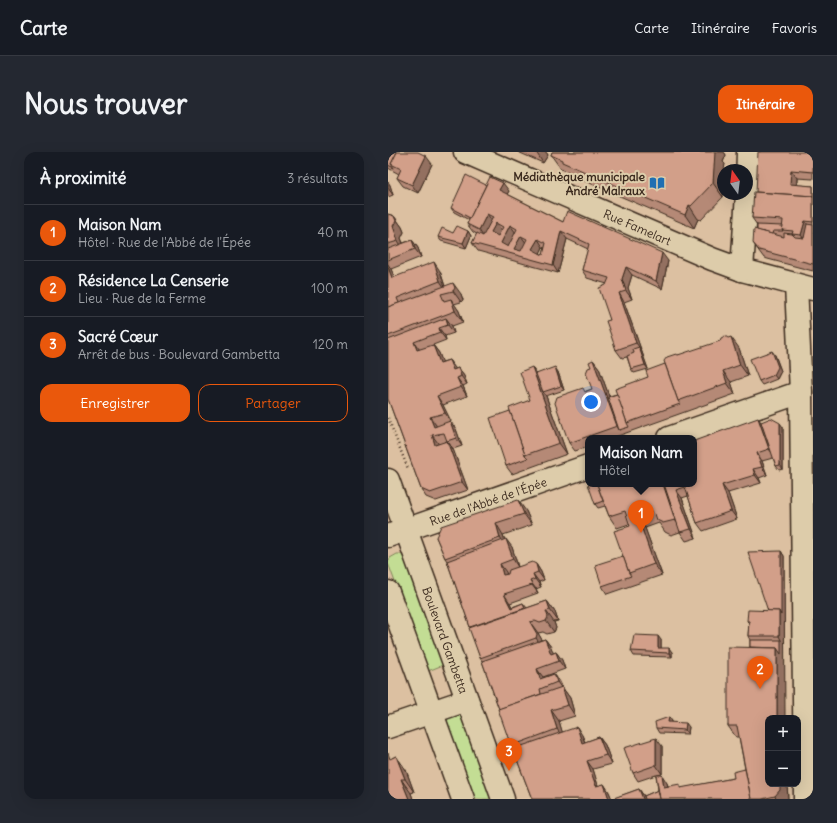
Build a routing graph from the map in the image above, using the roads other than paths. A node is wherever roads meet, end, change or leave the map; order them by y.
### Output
1 (466, 152) edge
2 (748, 152) edge
3 (748, 164) edge
4 (746, 200) edge
5 (742, 270) junction
6 (804, 287) edge
7 (801, 392) junction
8 (678, 435) edge
9 (585, 467) edge
10 (388, 480) edge
11 (397, 533) edge
12 (388, 592) edge
13 (467, 700) junction
14 (431, 712) junction
15 (388, 727) edge
16 (463, 799) edge
17 (502, 799) edge
18 (805, 799) edge

1 - 5 street, Rue Famelart
2 - 3 street
4 - 5 street
5 - 6 street, Rue Famelart
6 - 7 street
7 - 8 street
7 - 18 street
9 - 11 street, Rue de l'Abbé de l'Épée
10 - 11 street, Boulevard Gambetta
11 - 13 street, Boulevard Gambetta
12 - 14 street
13 - 14 street
13 - 17 street, Boulevard Gambetta
14 - 15 street
14 - 16 street

